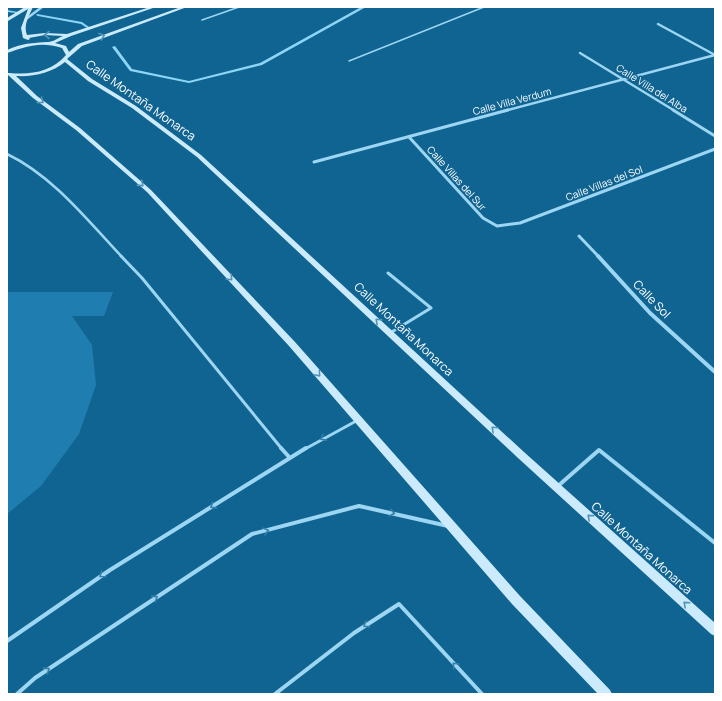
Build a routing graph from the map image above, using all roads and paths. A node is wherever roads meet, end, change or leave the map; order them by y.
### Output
1 (29, 7) edge
2 (42, 7) edge
3 (154, 7) edge
4 (185, 7) edge
5 (239, 7) edge
6 (484, 7) edge
7 (147, 8) edge
8 (26, 19) junction
9 (7, 20) edge
10 (202, 20) dead end
11 (658, 24) dead end
12 (69, 35) junction
13 (25, 37) junction
14 (7, 44) edge
15 (34, 44) junction
16 (51, 44) junction
17 (17, 48) junction
18 (7, 52) edge
19 (580, 52) dead end
20 (715, 55) edge
21 (67, 57) junction
22 (349, 61) dead end
23 (9, 74) edge
24 (623, 80) junction
25 (715, 136) edge
26 (409, 137) junction
27 (715, 149) edge
28 (7, 154) edge
29 (314, 162) dead end
30 (497, 226) joint
31 (579, 236) dead end
32 (388, 272) dead end
33 (390, 333) junction
34 (715, 372) edge
35 (358, 420) junction
36 (290, 458) junction
37 (556, 487) junction
38 (452, 527) junction
39 (715, 543) edge
40 (715, 630) edge
41 (7, 642) edge
42 (17, 694) edge
43 (275, 694) edge
44 (482, 694) edge
45 (606, 694) edge

1 - 8 main road
1 - 9 main road
2 - 8 street
3 - 7 main road
21 -> 4 main road
5 - 10 lane
6 - 22 lane
7 - 12 main road
8 - 13 main road
11 - 20 street
12 -> 13 main road
12 - 16 main road
13 - 15 main road
14 - 17 main road
15 - 16 main road
15 - 17 main road
16 - 21 main road, Calle Montaña Monarca
17 - 18 main road
19 - 24 street, Calle Villa del Alba
20 - 24 street, Calle Villa Verdum
21 - 23 main road
33 -> 21 main road, Calle Montaña Monarca
23 -> 35 main road
24 - 25 street, Calle Villa del Alba
24 - 26 street, Calle Villa Verdum
26 - 29 street, Calle Villa Verdum
26 - 30 street, Calle Villas del Sur
27 - 30 street, Calle Villas del Sol
28 - 36 lane
31 - 34 street, Calle Sol
32 - 33 lane
37 -> 33 main road, Calle Montaña Monarca
35 -> 36 lane
35 - 38 main road
36 -> 41 lane
37 - 39 lane
40 -> 37 main road, Calle Montaña Monarca
42 -> 38 lane
38 - 45 main road
44 -> 43 lane

